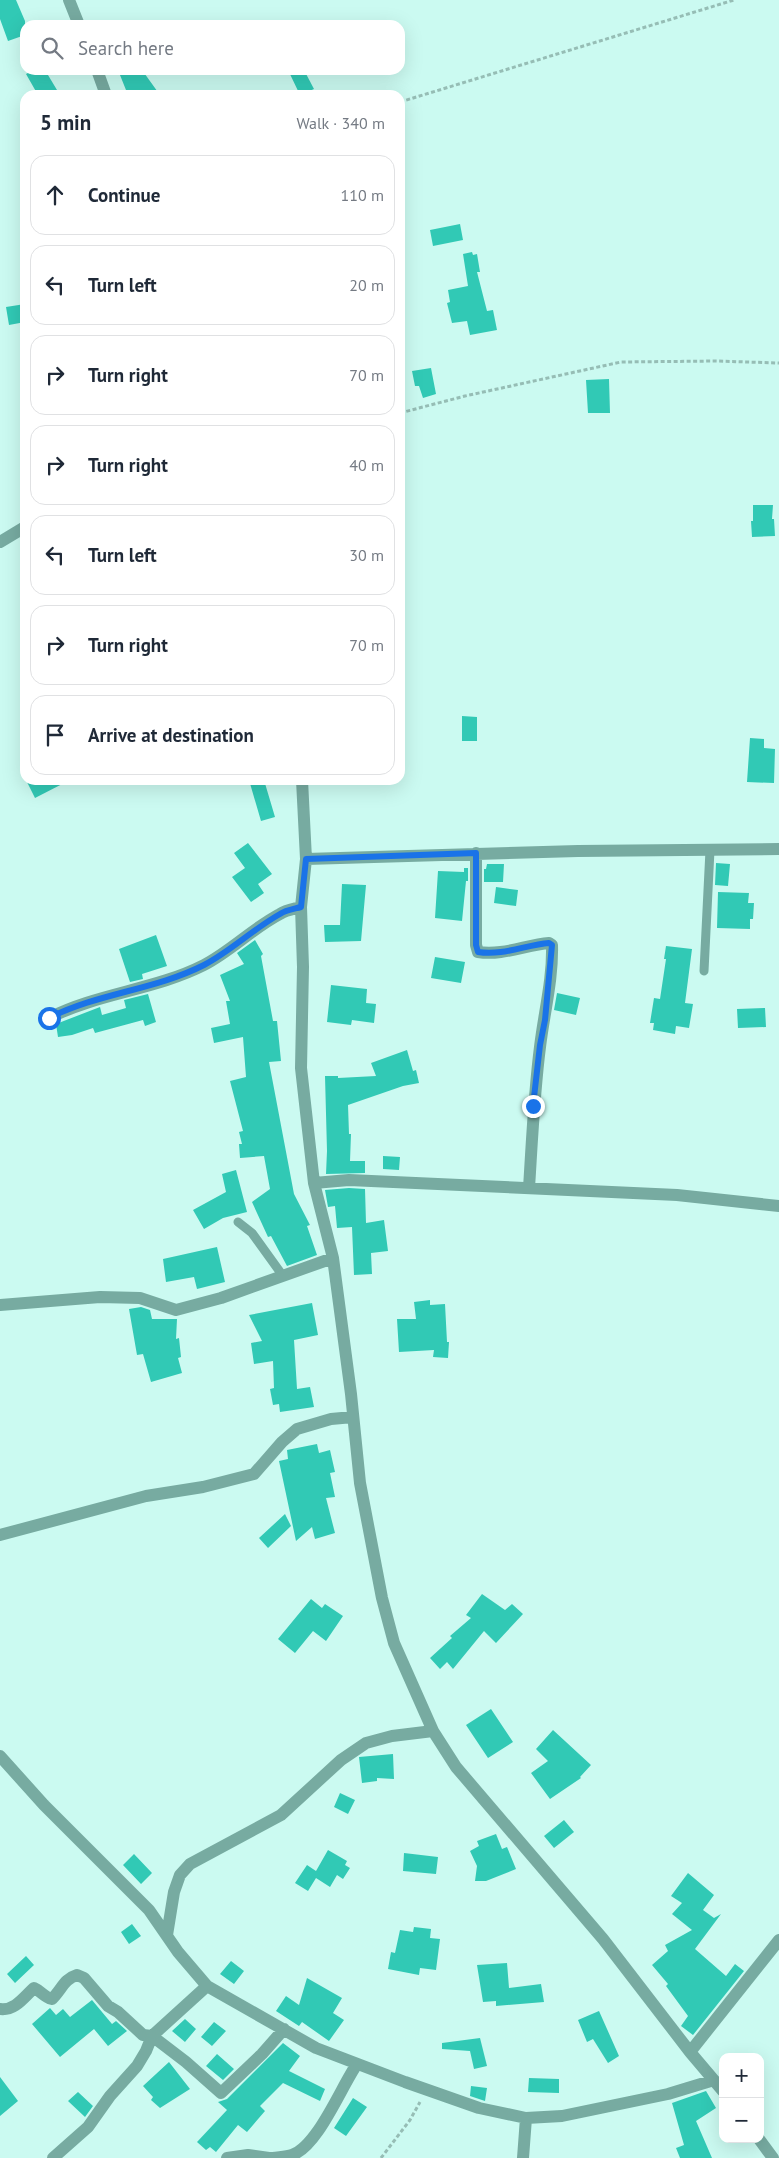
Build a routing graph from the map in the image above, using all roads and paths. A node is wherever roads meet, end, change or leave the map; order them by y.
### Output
1 (69, 0) edge
2 (734, 0) edge
3 (77, 20) edge
4 (99, 75) edge
5 (104, 90) edge
6 (405, 100) edge
7 (779, 363) edge
8 (405, 412) edge
9 (20, 530) edge
10 (0, 542) edge
11 (302, 785) edge
12 (779, 849) edge
13 (710, 850) junction
14 (476, 853) junction
15 (306, 859) junction
16 (301, 907) junction
17 (704, 971) dead end
18 (49, 1018) dead end
19 (314, 1183) junction
20 (529, 1188) junction
21 (779, 1206) edge
22 (238, 1222) dead end
23 (333, 1258) junction
24 (283, 1276) junction
25 (0, 1305) edge
26 (353, 1417) junction
27 (0, 1536) edge
28 (433, 1732) junction
29 (0, 1756) edge
30 (167, 1934) junction
31 (779, 1940) edge
32 (207, 1986) junction
33 (0, 2009) edge
34 (284, 2029) junction
35 (152, 2036) junction
36 (690, 2052) junction
37 (357, 2064) junction
38 (714, 2080) junction
39 (719, 2086) edge
40 (426, 2090) junction
41 (526, 2118) junction
42 (762, 2143) edge
43 (282, 2157) edge
44 (53, 2158) edge
45 (227, 2158) edge
46 (268, 2158) edge
47 (381, 2158) edge
48 (523, 2158) edge
49 (773, 2158) edge

1 - 3 street
2 - 6 path
4 - 5 street
7 - 8 path
9 - 10 street
11 - 15 street
12 - 13 street
13 - 14 street
13 - 17 lane
14 - 15 street
14 - 20 street
15 - 16 street
16 - 18 street
16 - 19 street
19 - 20 street
19 - 23 street
20 - 21 street
22 - 24 lane
23 - 24 street
23 - 26 street
24 - 25 street
26 - 27 street
26 - 28 street
28 - 30 street
28 - 36 street
29 - 30 street
30 - 32 street
31 - 36 street
32 - 34 street
32 - 35 street
33 - 35 street
34 - 35 street
34 - 37 street
35 - 44 street
36 - 38 street
37 - 40 street
37 - 43 street
38 - 39 street
38 - 41 street
40 - 41 street
40 - 47 path
41 - 48 street
42 - 49 street
45 - 46 street

